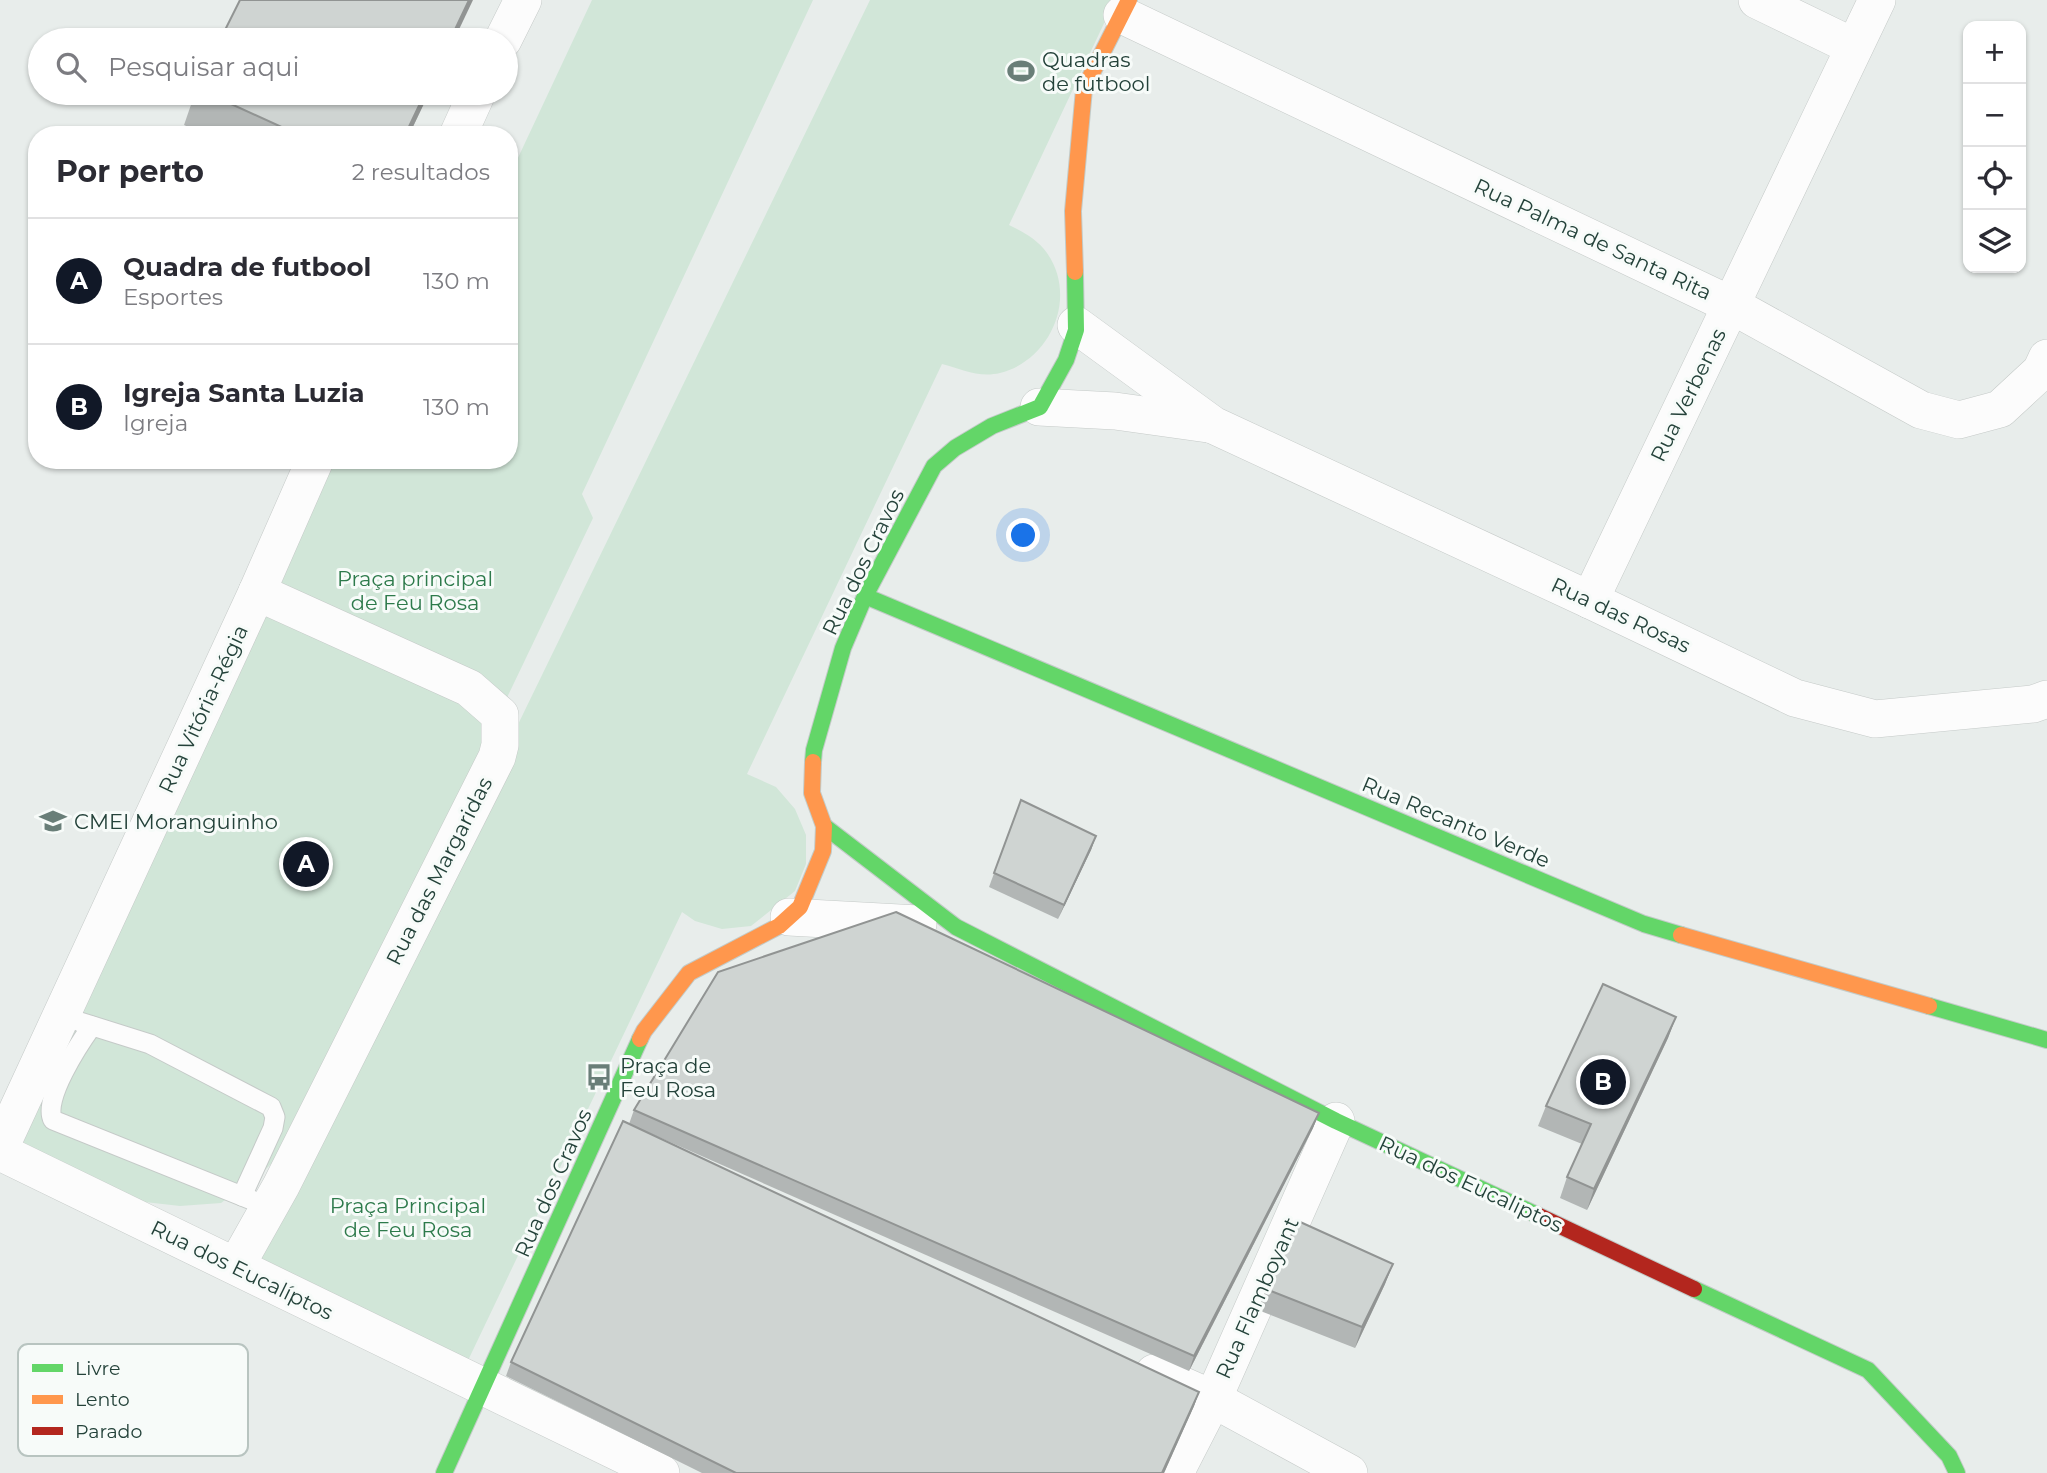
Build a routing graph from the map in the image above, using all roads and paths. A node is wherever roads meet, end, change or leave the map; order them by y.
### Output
1 (523, 0) edge
2 (1758, 0) edge
3 (1877, 0) edge
4 (1125, 8) edge
5 (509, 28) edge
6 (1854, 47) junction
7 (472, 105) edge
8 (462, 126) edge
9 (1731, 305) junction
10 (1076, 325) junction
11 (2047, 358) edge
12 (1039, 407) junction
13 (1213, 425) junction
14 (311, 469) edge
15 (257, 592) junction
16 (865, 596) junction
17 (1590, 600) junction
18 (2047, 699) edge
19 (824, 826) junction
20 (789, 917) junction
21 (956, 927) junction
22 (76, 1020) junction
23 (2047, 1040) edge
24 (1336, 1121) junction
25 (0, 1150) edge
26 (256, 1201) junction
27 (236, 1266) junction
28 (1124, 1359) edge
29 (484, 1387) junction
30 (1213, 1399) junction
31 (444, 1473) edge
32 (661, 1473) edge
33 (1175, 1473) edge
34 (1349, 1473) edge
35 (1957, 1473) edge

1 - 5 street
2 - 6 street
3 - 6 street, Rua Verbenas
4 - 9 street, Rua Palma de Santa Rita
4 - 10 street
6 - 9 street, Rua Verbenas
7 - 8 street
9 - 11 street, Rua Palma de Santa Rita
9 - 17 street, Rua Verbenas
10 - 12 street
10 - 13 street, Rua das Rosas
12 - 13 street, Rua das Rosas
12 - 16 street, Rua dos Cravos
13 - 17 street, Rua das Rosas
14 - 15 street, Rua Vitória-Régia
15 - 22 street, Rua Vitória-Régia
15 - 26 street, Rua das Margaridas
16 - 19 street, Rua dos Cravos
16 - 23 street, Rua Recanto Verde
17 - 18 street, Rua das Rosas
19 - 20 street, Rua dos Cravos
19 - 21 street, Rua dos Eucaliptos
20 - 21 street, Rua dos Eucaliptos
20 - 29 street, Rua dos Cravos
21 - 24 street, Rua dos Eucaliptos
22 - 25 street, Rua Vitória-Régia
22 - 26 lane
22 - 26 lane
24 - 30 street, Rua Flamboyant
24 - 35 street, Rua dos Eucaliptos
25 - 27 street, Rua dos Eucalíptos
26 - 27 street, Rua das Margaridas
27 - 29 street, Rua dos Eucalíptos
28 - 30 street
29 - 31 street, Rua dos Cravos
29 - 32 street, Rua dos Eucalíptos
30 - 33 street, Rua Flamboyant
30 - 34 street

